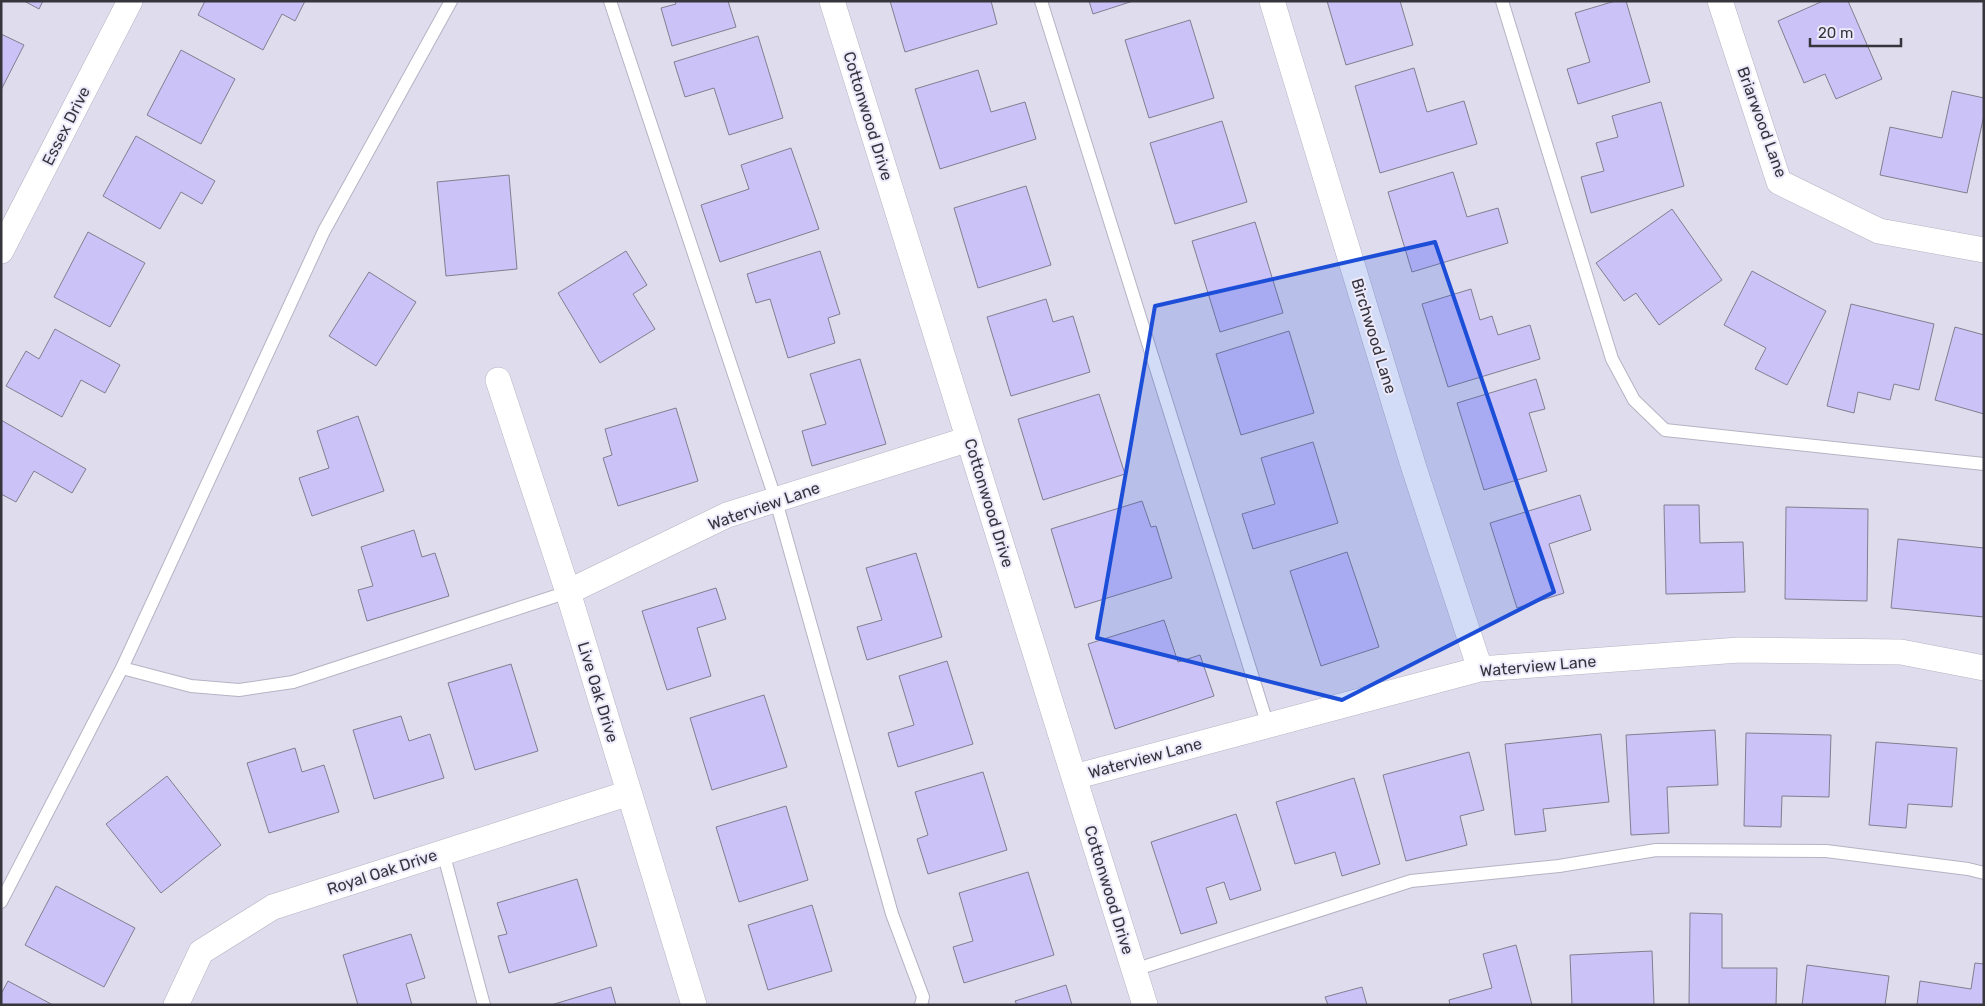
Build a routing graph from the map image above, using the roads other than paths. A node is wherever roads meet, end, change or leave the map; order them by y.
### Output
1 (130, 1) edge
2 (451, 1) edge
3 (610, 1) edge
4 (832, 1) edge
5 (1041, 1) edge
6 (1272, 1) edge
7 (1502, 1) edge
8 (1720, 1) edge
9 (1984, 250) edge
10 (1, 251) edge
11 (498, 380) dead end
12 (969, 439) junction
13 (1984, 464) edge
14 (776, 500) junction
15 (568, 592) junction
16 (122, 668) junction
17 (1984, 668) edge
18 (1480, 669) junction
19 (1268, 726) junction
20 (1074, 777) junction
21 (629, 794) junction
22 (443, 852) junction
23 (1984, 873) edge
24 (1, 902) edge
25 (1134, 970) junction
26 (176, 1005) edge
27 (484, 1005) edge
28 (694, 1005) edge
29 (922, 1005) edge
30 (1145, 1005) edge

1 - 10 street, Essex Drive
2 - 16 lane
3 - 14 lane
4 - 12 street, Cottonwood Drive
5 - 19 lane
6 - 18 street, Birchwood Lane
7 - 13 lane
8 - 9 street, Briarwood Lane
11 - 15 street, Live Oak Drive
12 - 14 street, Waterview Lane
12 - 20 street, Cottonwood Drive
14 - 15 street, Waterview Lane
14 - 29 lane
15 - 16 lane
15 - 21 street, Live Oak Drive
16 - 24 lane
17 - 18 street, Waterview Lane
18 - 19 street, Waterview Lane
19 - 20 street, Waterview Lane
20 - 25 street, Cottonwood Drive
21 - 22 street, Royal Oak Drive
21 - 28 street, Live Oak Drive
22 - 26 street, Royal Oak Drive
22 - 27 lane
23 - 25 lane
25 - 30 street, Cottonwood Drive

